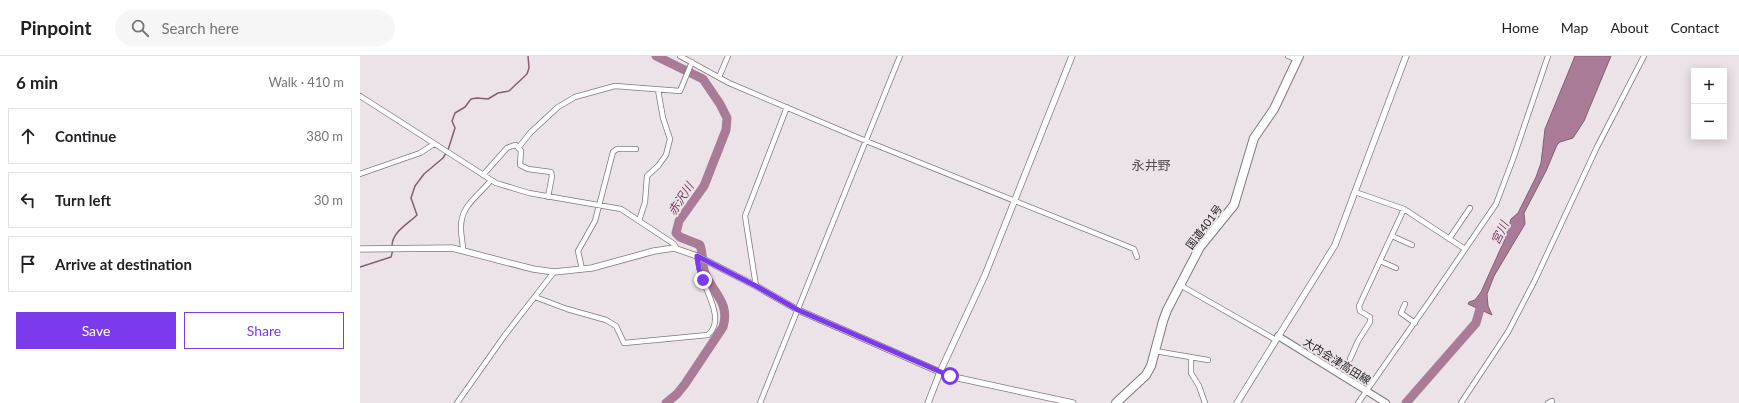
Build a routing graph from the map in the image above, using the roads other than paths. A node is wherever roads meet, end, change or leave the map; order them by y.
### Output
1 (680, 56) edge
2 (728, 56) edge
3 (900, 56) edge
4 (1072, 56) edge
5 (1288, 56) edge
6 (1406, 56) edge
7 (1548, 56) edge
8 (1644, 56) edge
9 (1299, 58) edge
10 (692, 62) junction
11 (719, 77) junction
12 (658, 90) junction
13 (360, 96) edge
14 (787, 107) junction
15 (866, 141) junction
16 (434, 144) junction
17 (519, 147) junction
18 (636, 149) dead end
19 (360, 174) edge
20 (483, 175) junction
21 (491, 180) junction
22 (1355, 192) junction
23 (548, 197) junction
24 (1015, 200) junction
25 (600, 207) junction
26 (1470, 208) dead end
27 (1404, 209) junction
28 (640, 221) junction
29 (1392, 236) junction
30 (1449, 239) junction
31 (1412, 246) dead end
32 (360, 249) edge
33 (677, 249) junction
34 (1465, 249) junction
35 (463, 250) junction
36 (697, 256) junction
37 (1137, 257) dead end
38 (1380, 261) junction
39 (1396, 268) dead end
40 (582, 269) junction
41 (554, 272) junction
42 (756, 286) junction
43 (1180, 286) junction
44 (535, 297) junction
45 (1405, 304) dead end
46 (798, 310) junction
47 (1415, 323) junction
48 (1277, 338) junction
49 (1155, 351) junction
50 (1191, 358) junction
51 (1350, 359) dead end
52 (1208, 360) dead end
53 (940, 372) junction
54 (1368, 392) junction
55 (457, 403) edge
56 (760, 403) edge
57 (928, 403) edge
58 (1072, 403) edge
59 (1116, 403) edge
60 (1205, 403) edge
61 (1237, 403) edge
62 (1358, 403) edge
63 (1386, 403) edge
64 (1461, 403) edge

1 - 10 street
2 - 11 street
3 - 15 street
4 - 24 street
5 - 9 street
6 - 22 street
7 - 34 street
8 - 64 street
9 - 43 highway, 国道401号
10 - 11 street
10 - 12 street
11 - 14 street
12 - 17 street
12 - 28 street
13 - 16 street
14 - 15 street
14 - 42 street
15 - 24 street
15 - 46 street
16 - 19 street
16 - 20 street
17 - 20 street
17 - 23 street
18 - 25 street
20 - 21 street
21 - 23 street
21 - 35 street
22 - 27 street
22 - 48 street
23 - 25 street
24 - 37 street
24 - 53 street
25 - 28 street
25 - 40 street
26 - 30 street
27 - 29 street
27 - 30 street
28 - 33 street
29 - 31 street
29 - 38 street
30 - 34 street
32 - 35 street
33 - 36 street
33 - 40 street
34 - 47 street
35 - 41 street
36 - 42 street
36 - 44 street
38 - 39 street
38 - 51 street
40 - 41 street
41 - 44 street
42 - 46 street
43 - 48 street
43 - 49 highway, 国道401号
44 - 55 street
45 - 47 street
46 - 53 street
46 - 56 street
47 - 54 street
48 - 54 main road, 大内会津高田線
48 - 61 street
49 - 50 street
49 - 59 highway, 国道401号
50 - 52 street
50 - 60 street
53 - 57 street
53 - 58 street
54 - 62 street
54 - 63 main road, 大内会津高田線

